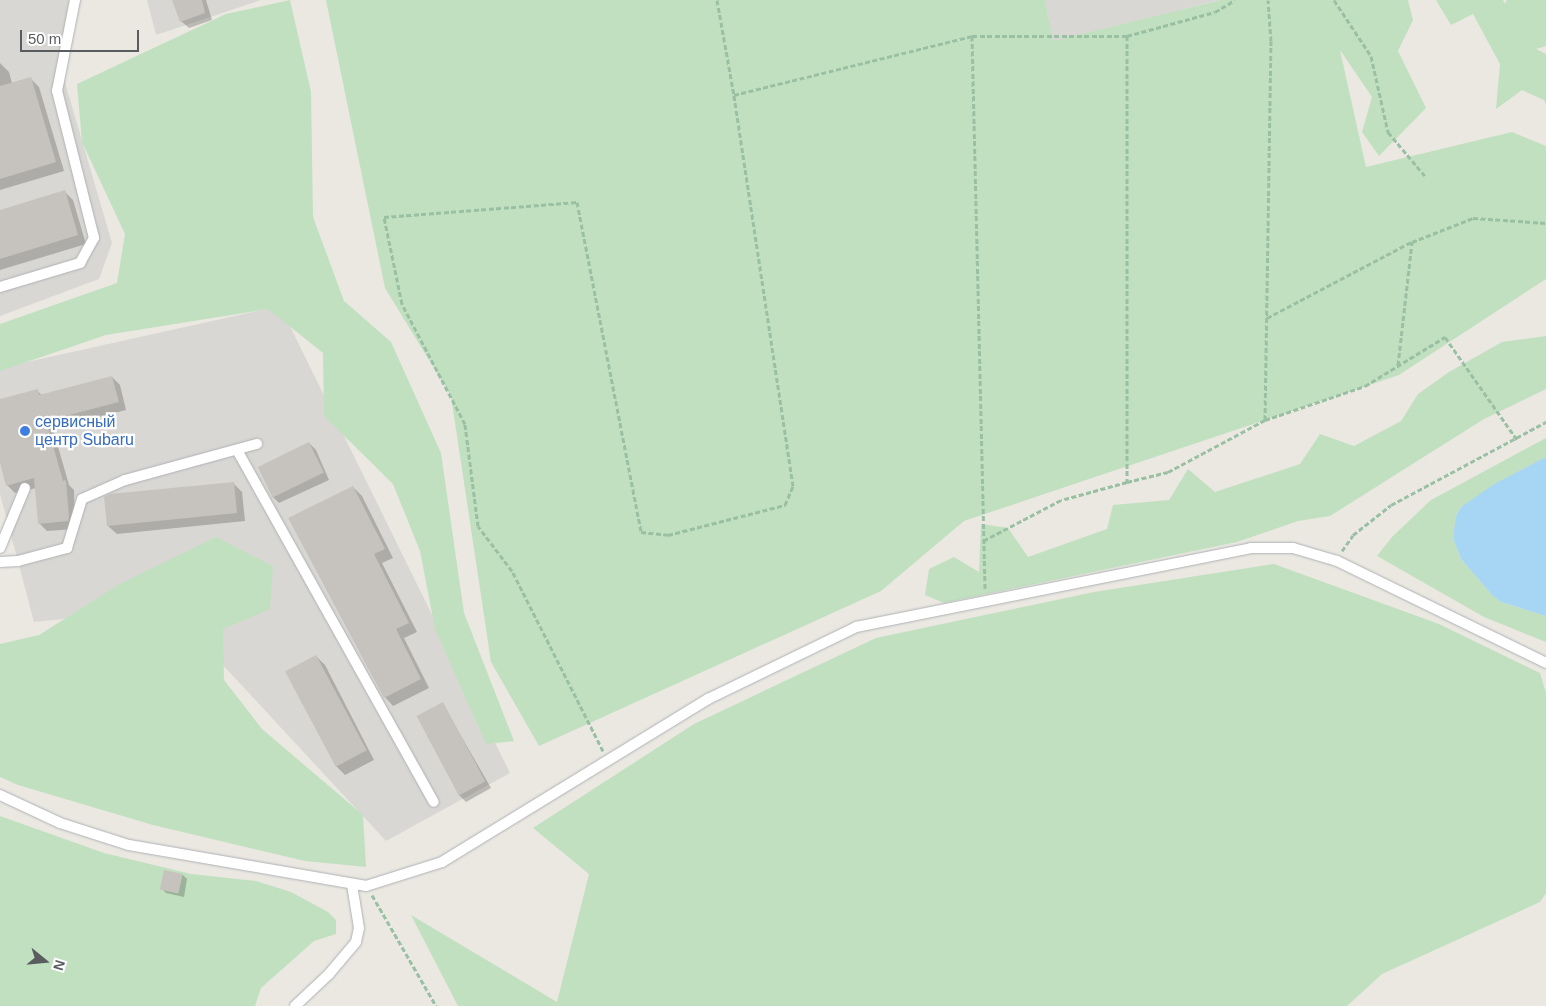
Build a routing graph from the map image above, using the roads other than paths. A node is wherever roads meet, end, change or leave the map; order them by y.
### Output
1 (75, 0) edge
2 (0, 287) edge
3 (257, 444) dead end
4 (237, 450) junction
5 (25, 488) dead end
6 (0, 548) edge
7 (0, 562) edge
8 (1546, 663) edge
9 (0, 795) edge
10 (434, 802) dead end
11 (352, 885) junction
12 (295, 1006) edge

1 - 2 lane
3 - 4 lane
4 - 7 lane
4 - 10 lane
5 - 6 lane
8 - 11 lane
9 - 11 lane
11 - 12 lane

